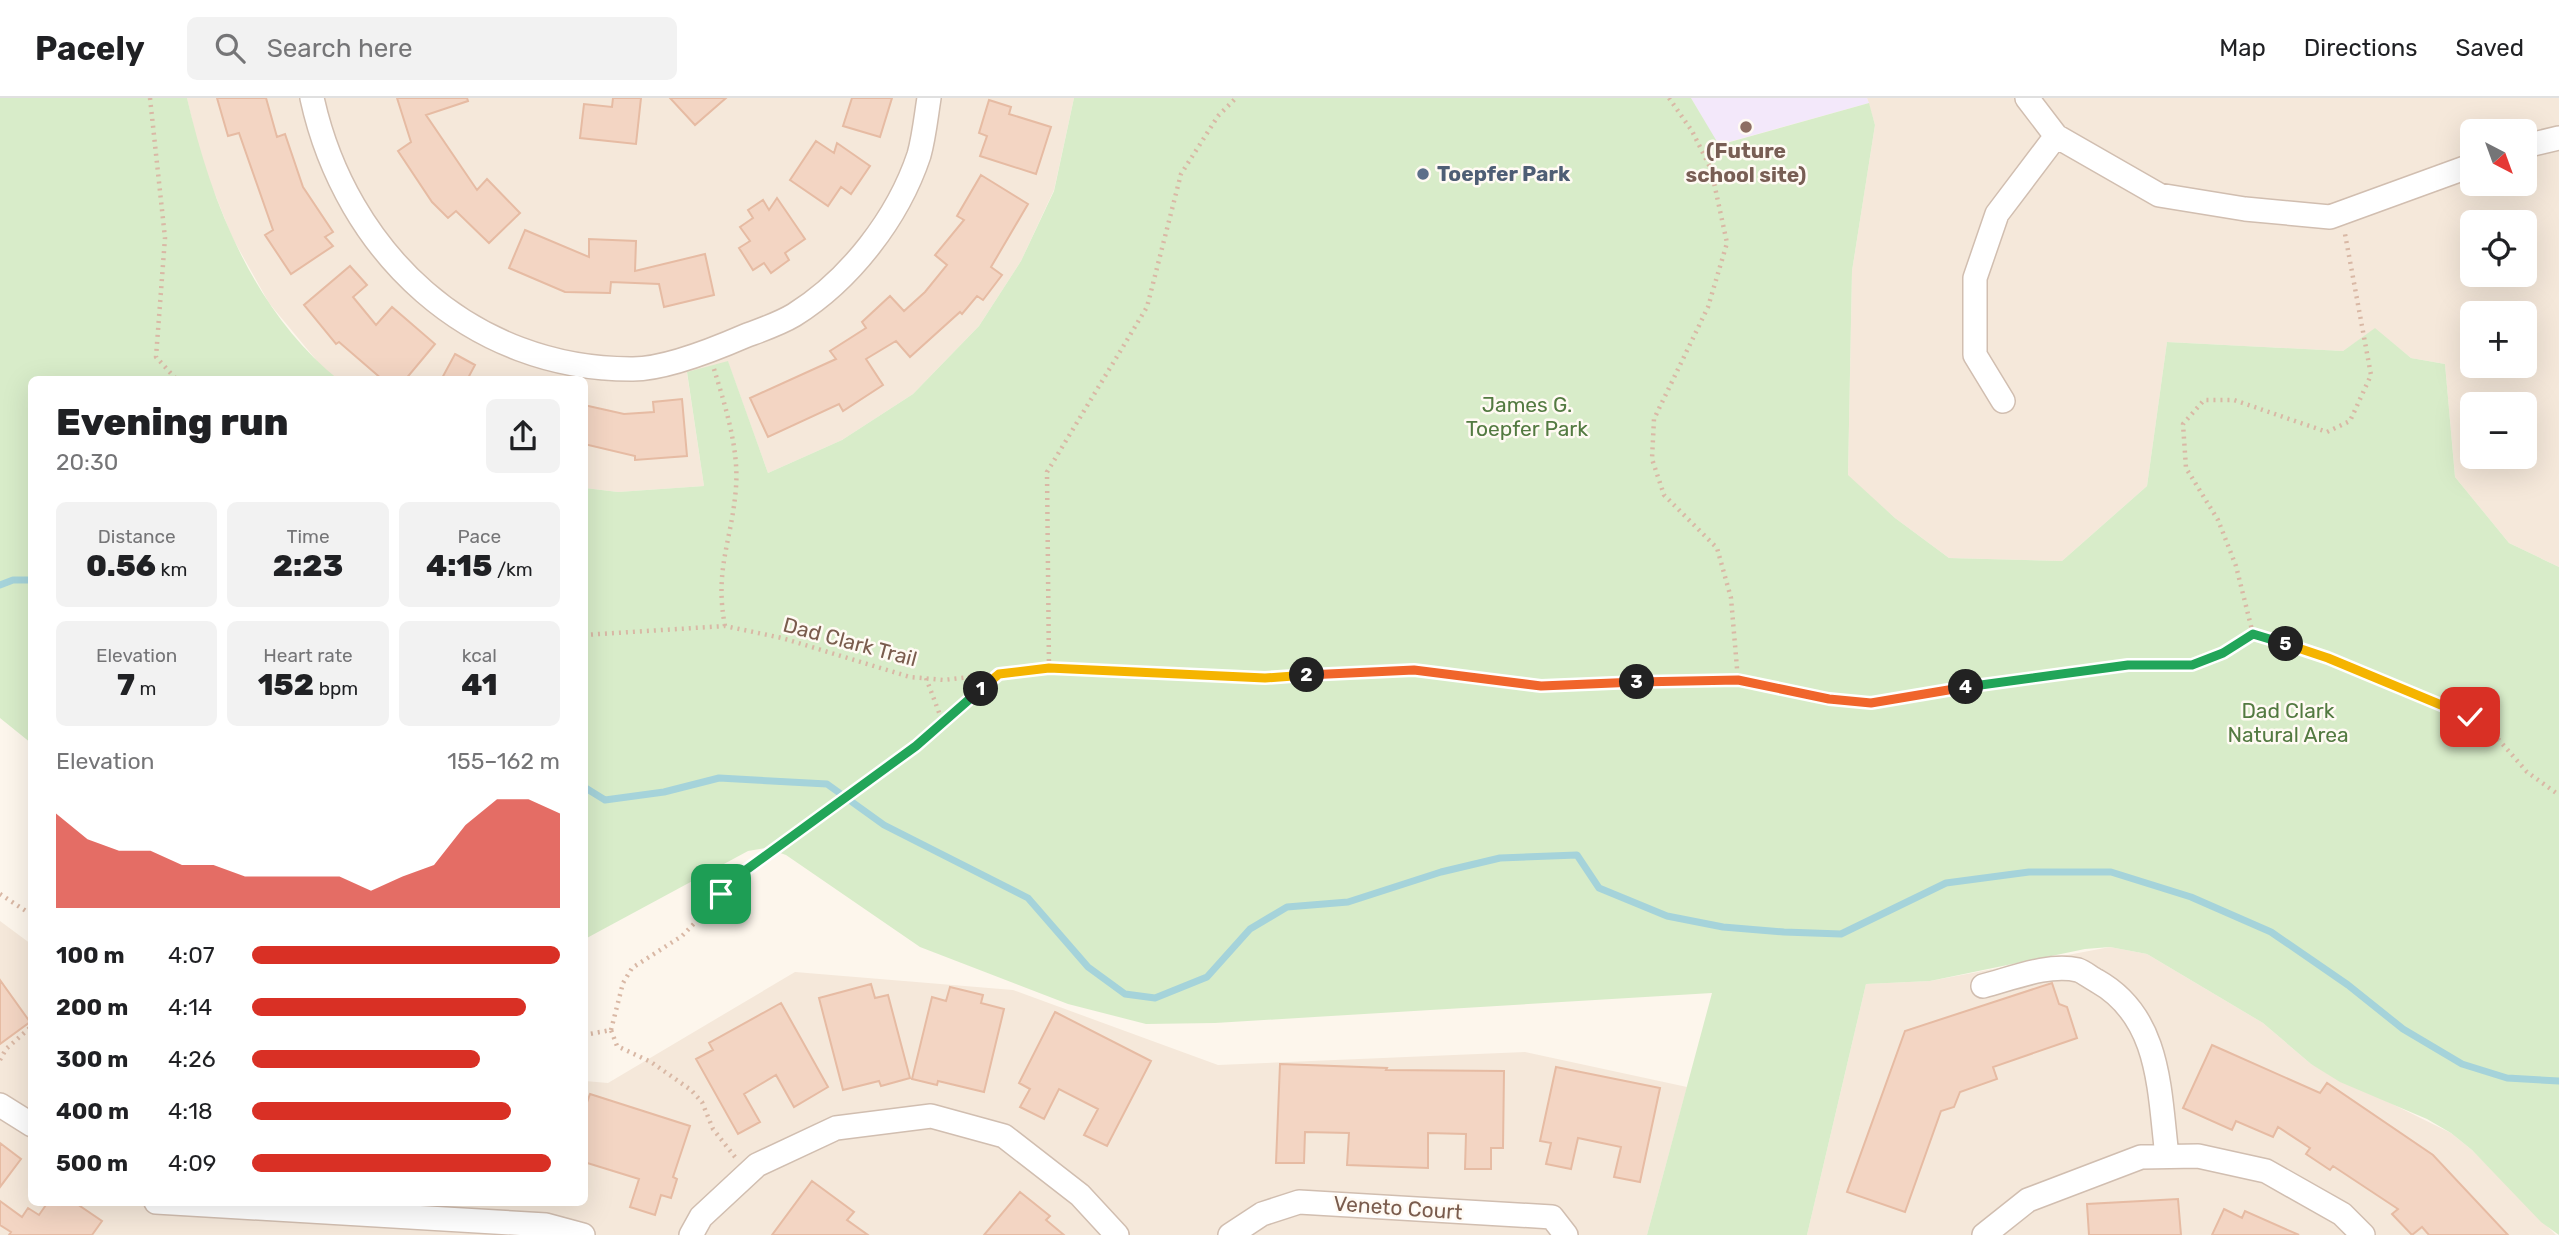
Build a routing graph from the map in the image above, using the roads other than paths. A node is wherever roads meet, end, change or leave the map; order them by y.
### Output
1 (313, 98) edge
2 (929, 98) edge
3 (2027, 98) edge
4 (2056, 136) junction
5 (2559, 138) edge
6 (2538, 143) edge
7 (2460, 170) edge
8 (2003, 401) dead end
9 (1983, 986) dead end
10 (0, 1105) edge
11 (28, 1122) edge
12 (2167, 1156) junction
13 (224, 1206) edge
14 (583, 1235) edge
15 (691, 1235) edge
16 (1117, 1235) edge
17 (1230, 1235) edge
18 (1566, 1235) edge
19 (1984, 1235) edge
20 (2363, 1235) edge

1 - 2 street
3 - 4 street
4 - 7 street
4 - 8 street
5 - 6 street
9 - 12 street
10 - 11 street
12 - 19 street
12 - 20 street
13 - 14 street
15 - 16 street
17 - 18 street, Veneto Court

